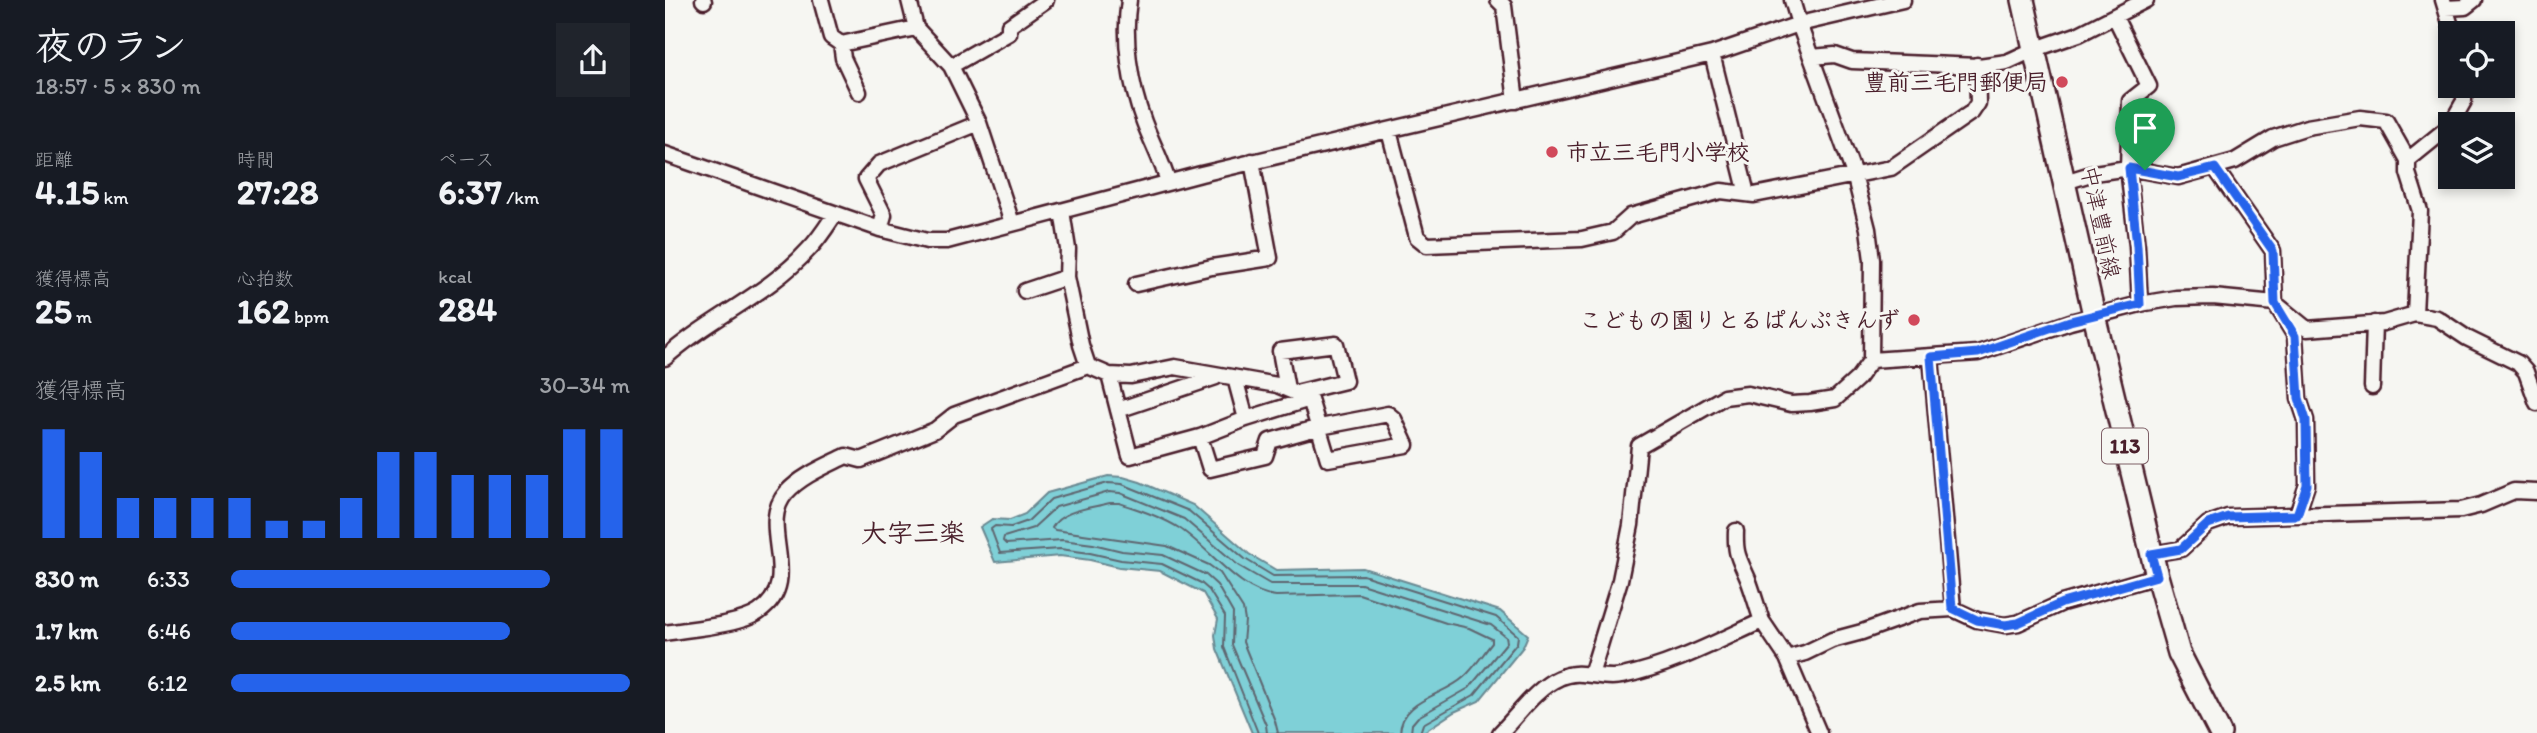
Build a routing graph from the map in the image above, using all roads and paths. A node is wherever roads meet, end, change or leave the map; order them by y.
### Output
1 (821, 0) edge
2 (909, 0) edge
3 (1046, 0) edge
4 (1129, 0) edge
5 (1498, 0) edge
6 (1792, 0) edge
7 (1903, 0) edge
8 (2023, 0) edge
9 (2146, 0) edge
10 (2474, 0) edge
11 (2445, 4) edge
12 (2115, 17) junction
13 (2450, 21) edge
14 (1799, 24) junction
15 (916, 28) junction
16 (841, 44) junction
17 (2033, 50) junction
18 (1712, 54) junction
19 (1811, 57) junction
20 (1976, 65) junction
21 (951, 66) junction
22 (859, 92) dead end
23 (1516, 100) junction
24 (979, 123) junction
25 (1389, 131) junction
26 (2438, 135) edge
27 (665, 154) edge
28 (2408, 160) junction
29 (1252, 161) junction
30 (2129, 168) junction
31 (2215, 168) junction
32 (1854, 174) junction
33 (1168, 182) junction
34 (2065, 182) junction
35 (1747, 194) junction
36 (1062, 211) junction
37 (835, 214) junction
38 (1012, 223) junction
39 (880, 229) junction
40 (1067, 277) junction
41 (1136, 284) dead end
42 (1025, 290) dead end
43 (2275, 303) junction
44 (2140, 304) junction
45 (2415, 314) junction
46 (2094, 315) junction
47 (2374, 324) junction
48 (1931, 357) junction
49 (665, 358) edge
50 (1871, 360) junction
51 (1088, 366) junction
52 (1109, 376) junction
53 (1218, 376) junction
54 (1235, 378) junction
55 (2372, 387) dead end
56 (1298, 394) junction
57 (2537, 403) edge
58 (1118, 410) junction
59 (1246, 419) junction
60 (1320, 428) junction
61 (1200, 437) junction
62 (2537, 492) edge
63 (2297, 515) junction
64 (1736, 531) dead end
65 (2151, 554) junction
66 (2157, 576) junction
67 (1952, 608) junction
68 (1762, 621) junction
69 (665, 633) edge
70 (1787, 658) junction
71 (1591, 675) junction
72 (1500, 733) edge
73 (1819, 733) edge
74 (2220, 733) edge

1 - 16 street
2 - 15 street
3 - 21 street
4 - 33 street
5 - 23 street
6 - 14 street
7 - 14 street
8 - 17 main road, 中津豊前線 / 113
9 - 12 street
10 - 11 street
11 - 13 street
12 - 17 street
12 - 30 street
14 - 18 street
14 - 19 street
15 - 16 street
15 - 21 street
16 - 22 street
17 - 20 street
17 - 34 main road, 中津豊前線 / 113
18 - 23 street
18 - 35 street
19 - 20 street
19 - 32 street
20 - 32 street
21 - 24 street
23 - 25 street
24 - 38 street
24 - 39 street
25 - 29 street
25 - 35 street
26 - 28 street
27 - 37 street
28 - 31 street
28 - 45 street
29 - 33 street
29 - 41 street
30 - 31 street
30 - 34 street
30 - 44 street
31 - 43 street
32 - 35 street
32 - 50 street
33 - 36 street
34 - 46 main road, 中津豊前線 / 113
36 - 38 street
36 - 40 street
37 - 39 street
37 - 49 street
38 - 39 street
40 - 42 street
40 - 51 street
43 - 44 street
43 - 47 street
43 - 63 street
44 - 46 street
45 - 47 street
45 - 57 street
46 - 48 street
46 - 65 main road, 中津豊前線 / 113
47 - 55 street
48 - 50 street
48 - 67 street
50 - 71 street
51 - 52 street
51 - 69 street
52 - 53 street
52 - 58 street
53 - 54 street
53 - 58 street
54 - 56 street
54 - 59 street
56 - 56 street
56 - 59 street
56 - 60 street
58 - 61 street
59 - 61 street
60 - 60 street
60 - 61 street
62 - 63 street
63 - 65 street
64 - 68 street
65 - 66 main road, 中津豊前線 / 113
66 - 67 street
66 - 74 main road, 中津豊前線 / 113
67 - 70 street
68 - 70 street
68 - 71 street
70 - 73 street
71 - 72 street

